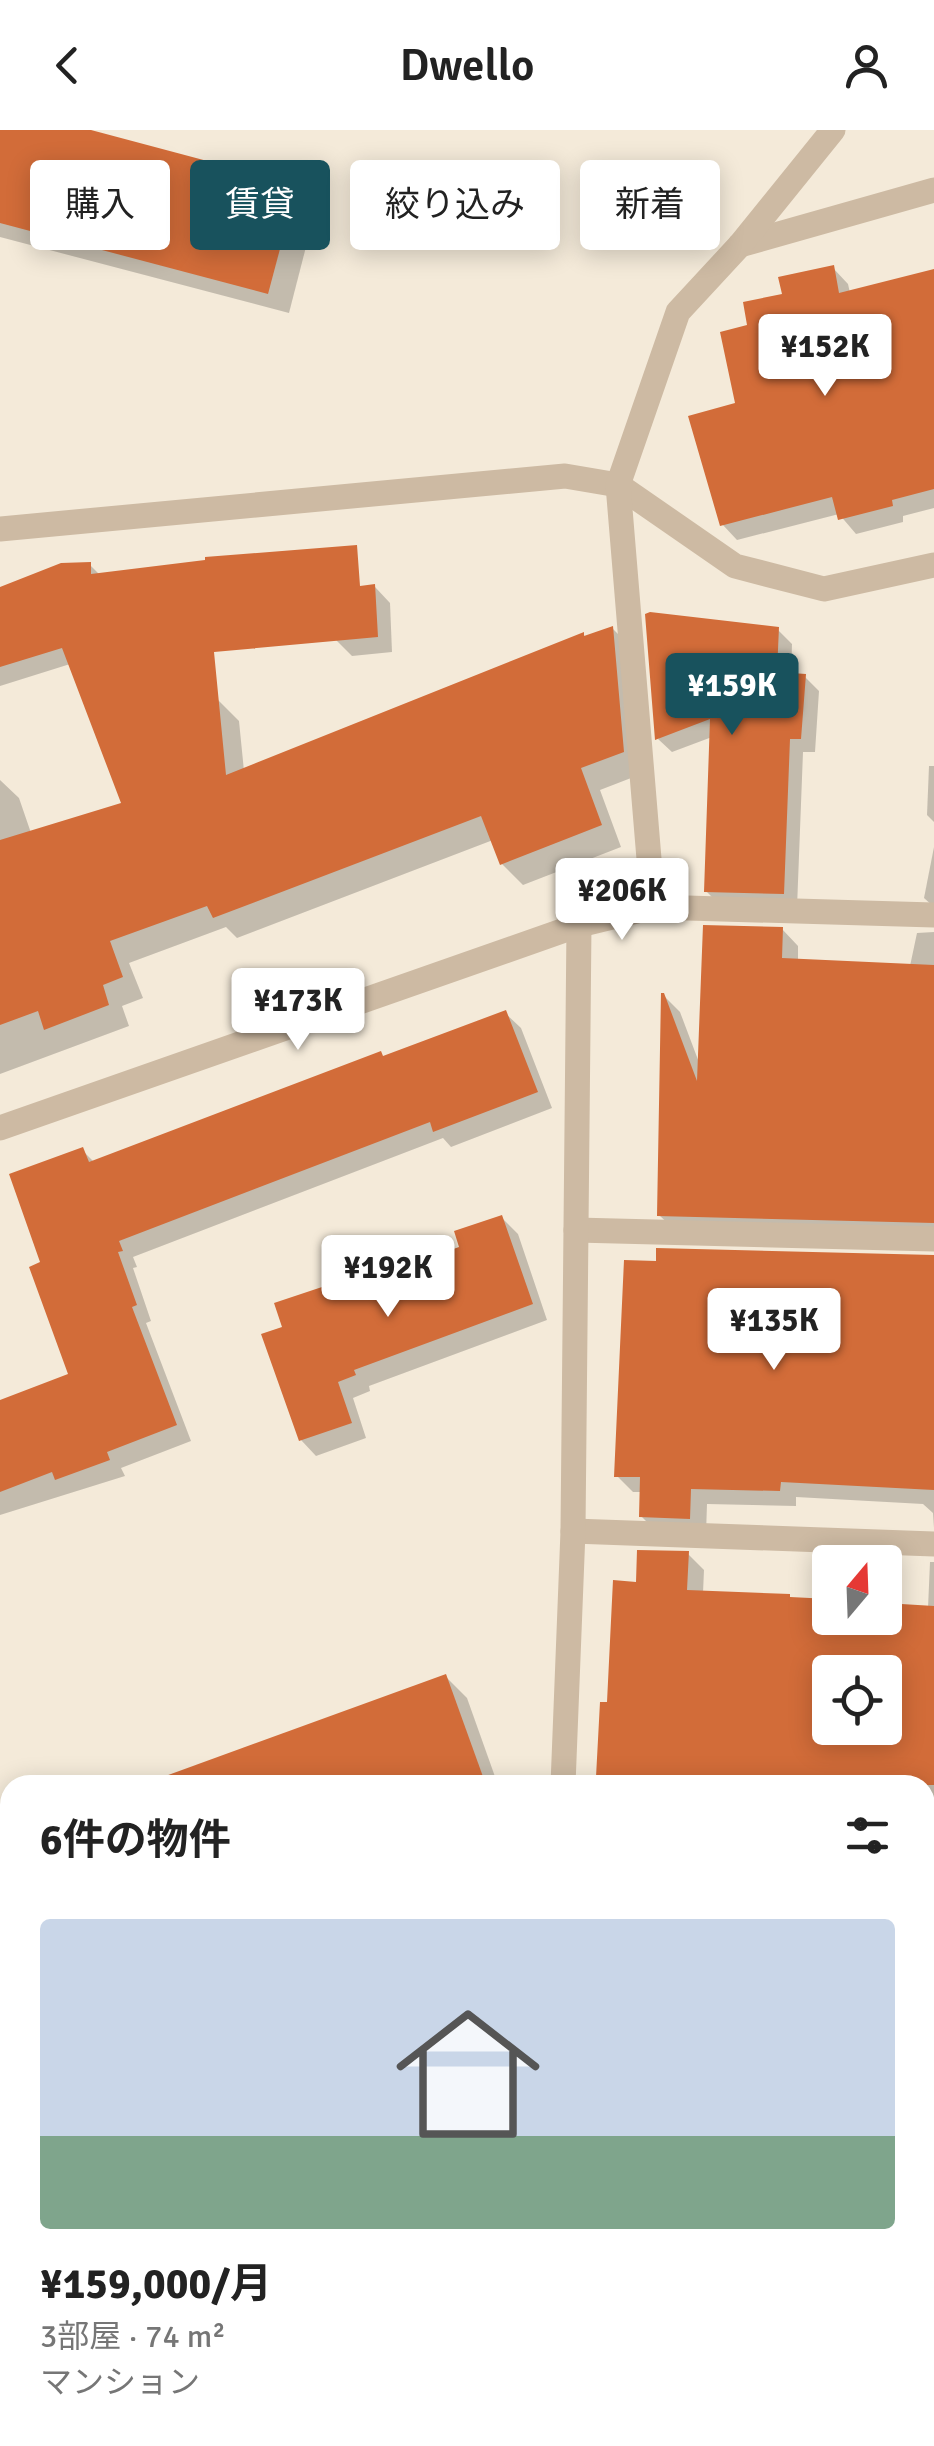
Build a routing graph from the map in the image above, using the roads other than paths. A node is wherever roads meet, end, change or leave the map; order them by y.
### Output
1 (833, 130) edge
2 (934, 190) edge
3 (740, 245) junction
4 (618, 485) junction
5 (0, 529) edge
6 (934, 566) edge
7 (653, 907) junction
8 (934, 916) edge
9 (579, 926) junction
10 (0, 1128) edge
11 (576, 1230) junction
12 (934, 1240) edge
13 (573, 1531) junction
14 (934, 1544) edge
15 (563, 1775) edge

1 - 3 street
2 - 3 street
3 - 4 street
4 - 5 street
4 - 6 street
4 - 7 street
7 - 8 street
7 - 9 street
9 - 10 street
9 - 11 street
11 - 12 street
11 - 13 street
13 - 14 street
13 - 15 street

